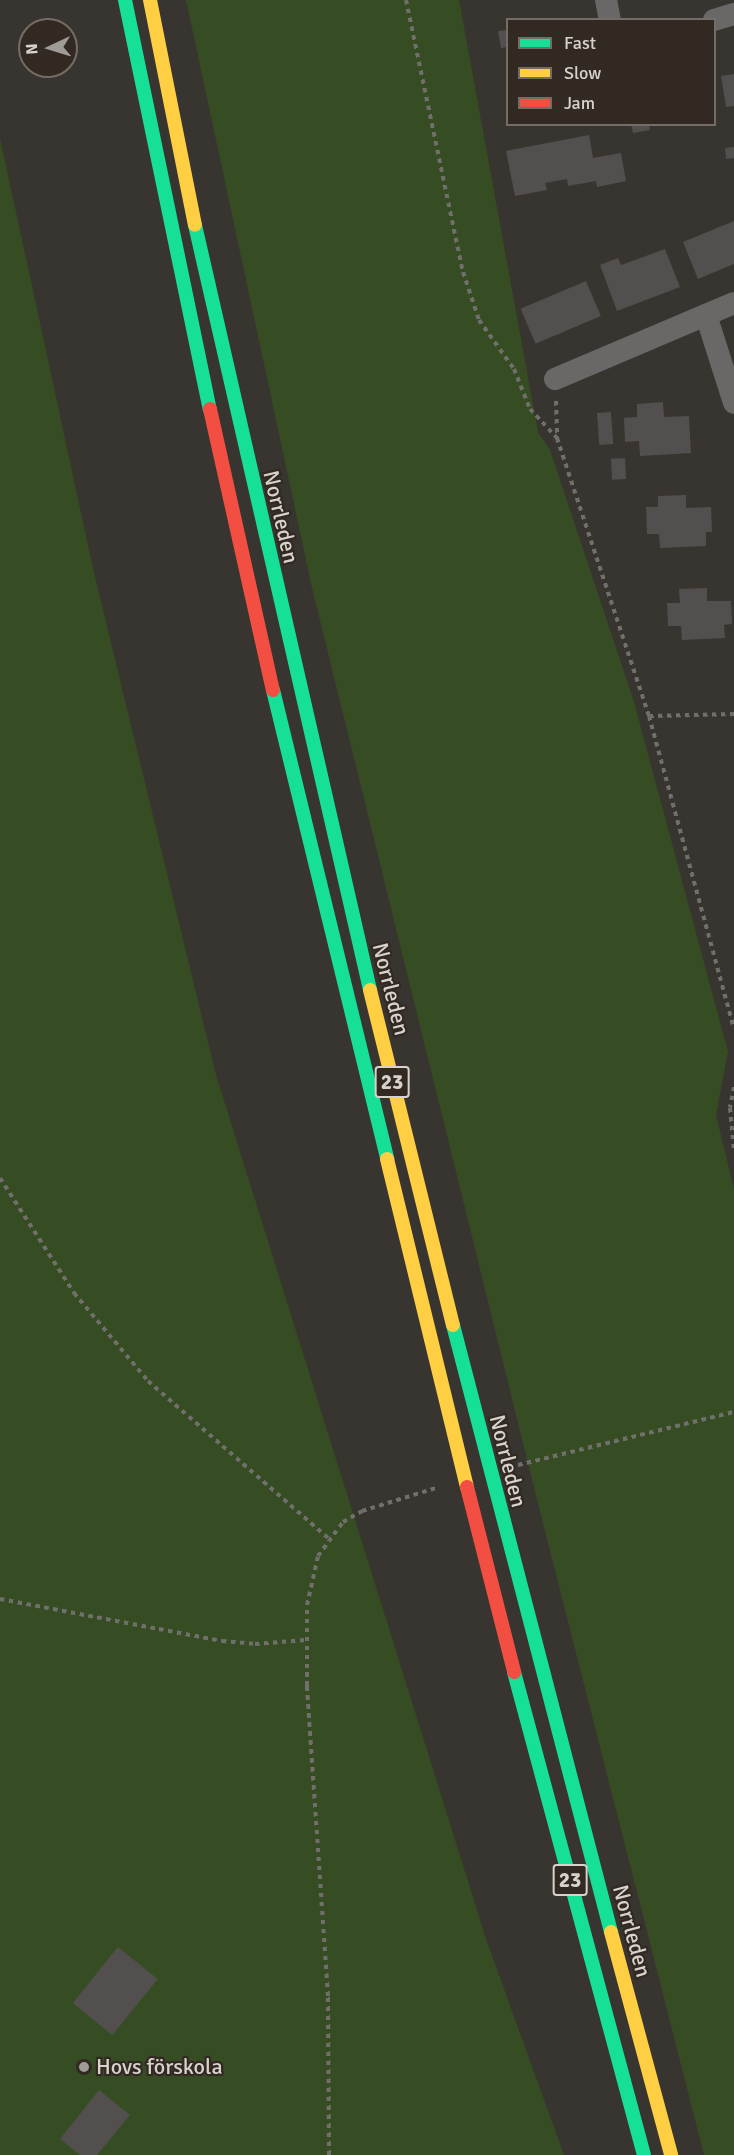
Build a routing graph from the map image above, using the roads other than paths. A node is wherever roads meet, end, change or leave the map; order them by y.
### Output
1 (125, 0) edge
2 (150, 0) edge
3 (606, 0) edge
4 (734, 14) edge
5 (610, 18) edge
6 (716, 19) edge
7 (734, 303) edge
8 (706, 315) junction
9 (555, 379) road end
10 (734, 403) edge
11 (644, 2155) edge
12 (671, 2155) edge

1 - 11 highway, Norrleden / 23
2 - 12 highway, Norrleden / 23
3 - 5 street
4 - 6 street
7 - 8 street
8 - 9 street
8 - 10 street

